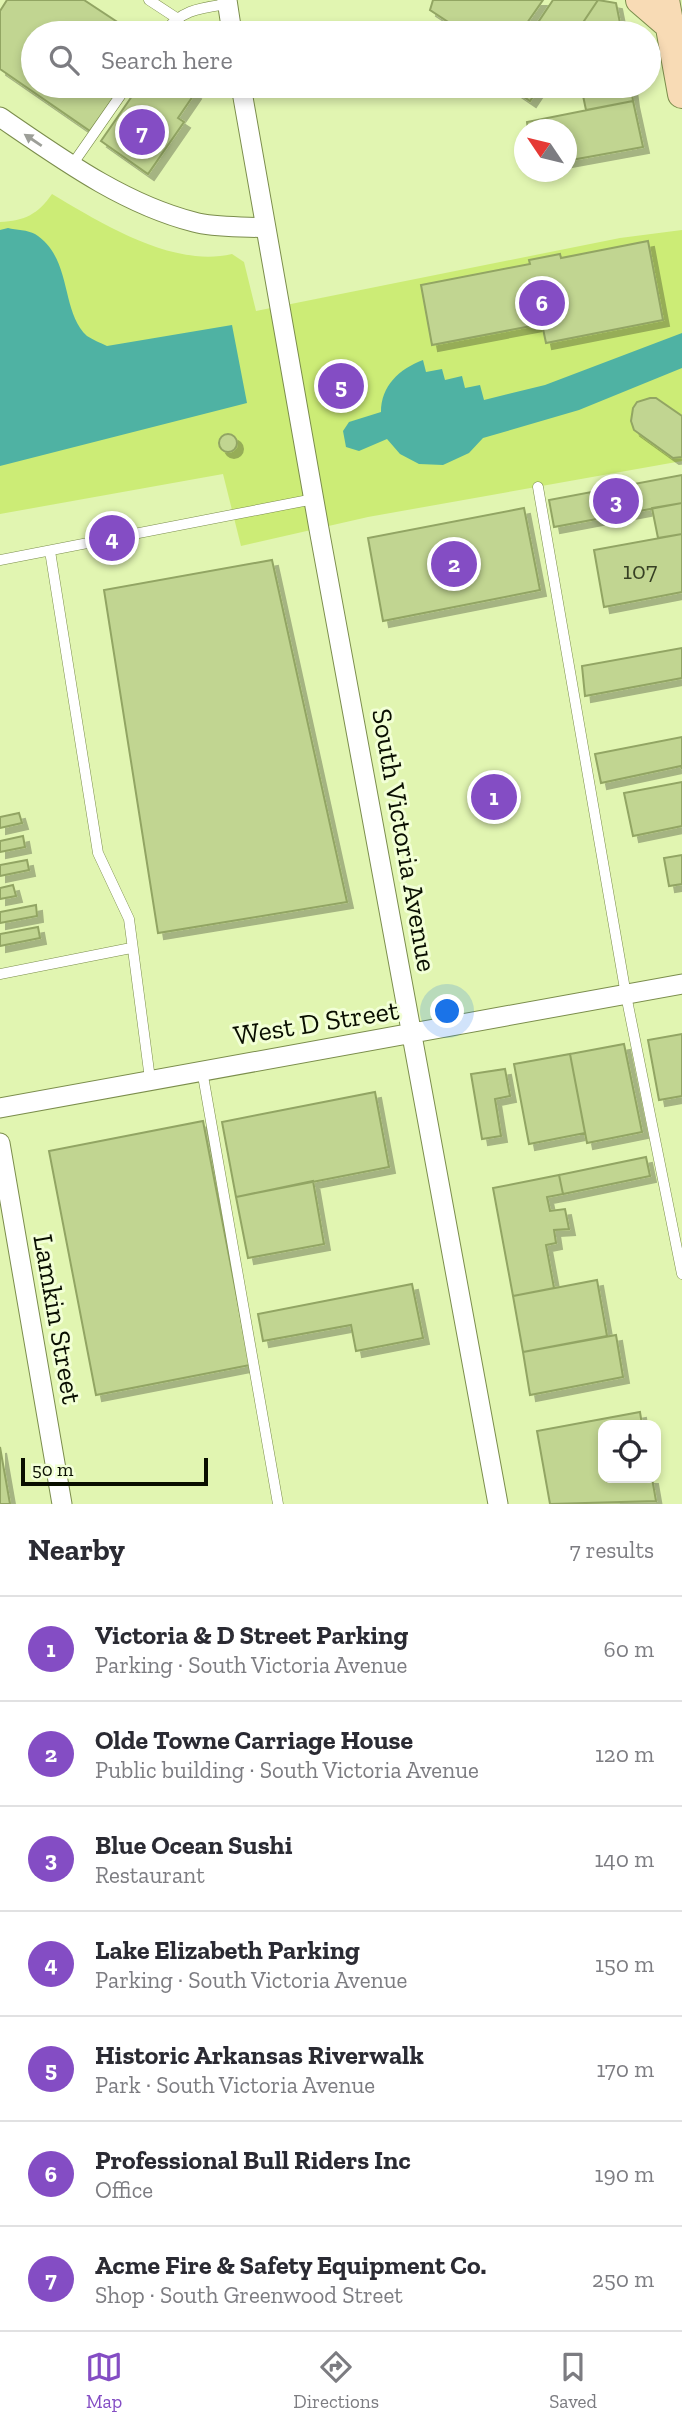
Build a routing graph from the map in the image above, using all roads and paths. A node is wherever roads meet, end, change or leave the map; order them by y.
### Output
1 (149, 0) edge
2 (640, 0) edge
3 (227, 2) edge
4 (667, 12) edge
5 (175, 17) junction
6 (172, 21) edge
7 (230, 21) edge
8 (682, 94) edge
9 (118, 98) edge
10 (243, 98) edge
11 (0, 117) edge
12 (69, 163) junction
13 (264, 228) junction
14 (538, 487) dead end
15 (314, 499) junction
16 (50, 551) junction
17 (0, 560) edge
18 (131, 948) junction
19 (0, 974) edge
20 (682, 985) edge
21 (626, 995) junction
22 (412, 1035) junction
23 (202, 1069) junction
24 (149, 1079) junction
25 (0, 1108) edge
26 (0, 1143) edge
27 (682, 1274) edge
28 (62, 1504) edge
29 (278, 1504) edge
30 (498, 1504) edge

1 - 5 lane
2 - 4 street
3 - 5 lane
3 - 7 street
4 - 8 street
5 - 6 lane
9 - 12 lane
10 - 13 street, South Victoria Avenue
12 -> 11 street
12 - 13 street
13 - 15 street, South Victoria Avenue
14 - 21 lane
15 - 16 lane
15 - 22 street, South Victoria Avenue
16 - 17 lane
16 - 18 lane
18 - 19 lane
18 - 24 lane
20 - 21 street, West D Street
21 - 22 street, West D Street
21 - 27 lane
22 - 23 street, West D Street
22 - 30 street, South Victoria Avenue
23 - 24 street, West D Street
23 - 29 lane
24 - 25 street, West D Street
26 - 28 street, Lamkin Street

